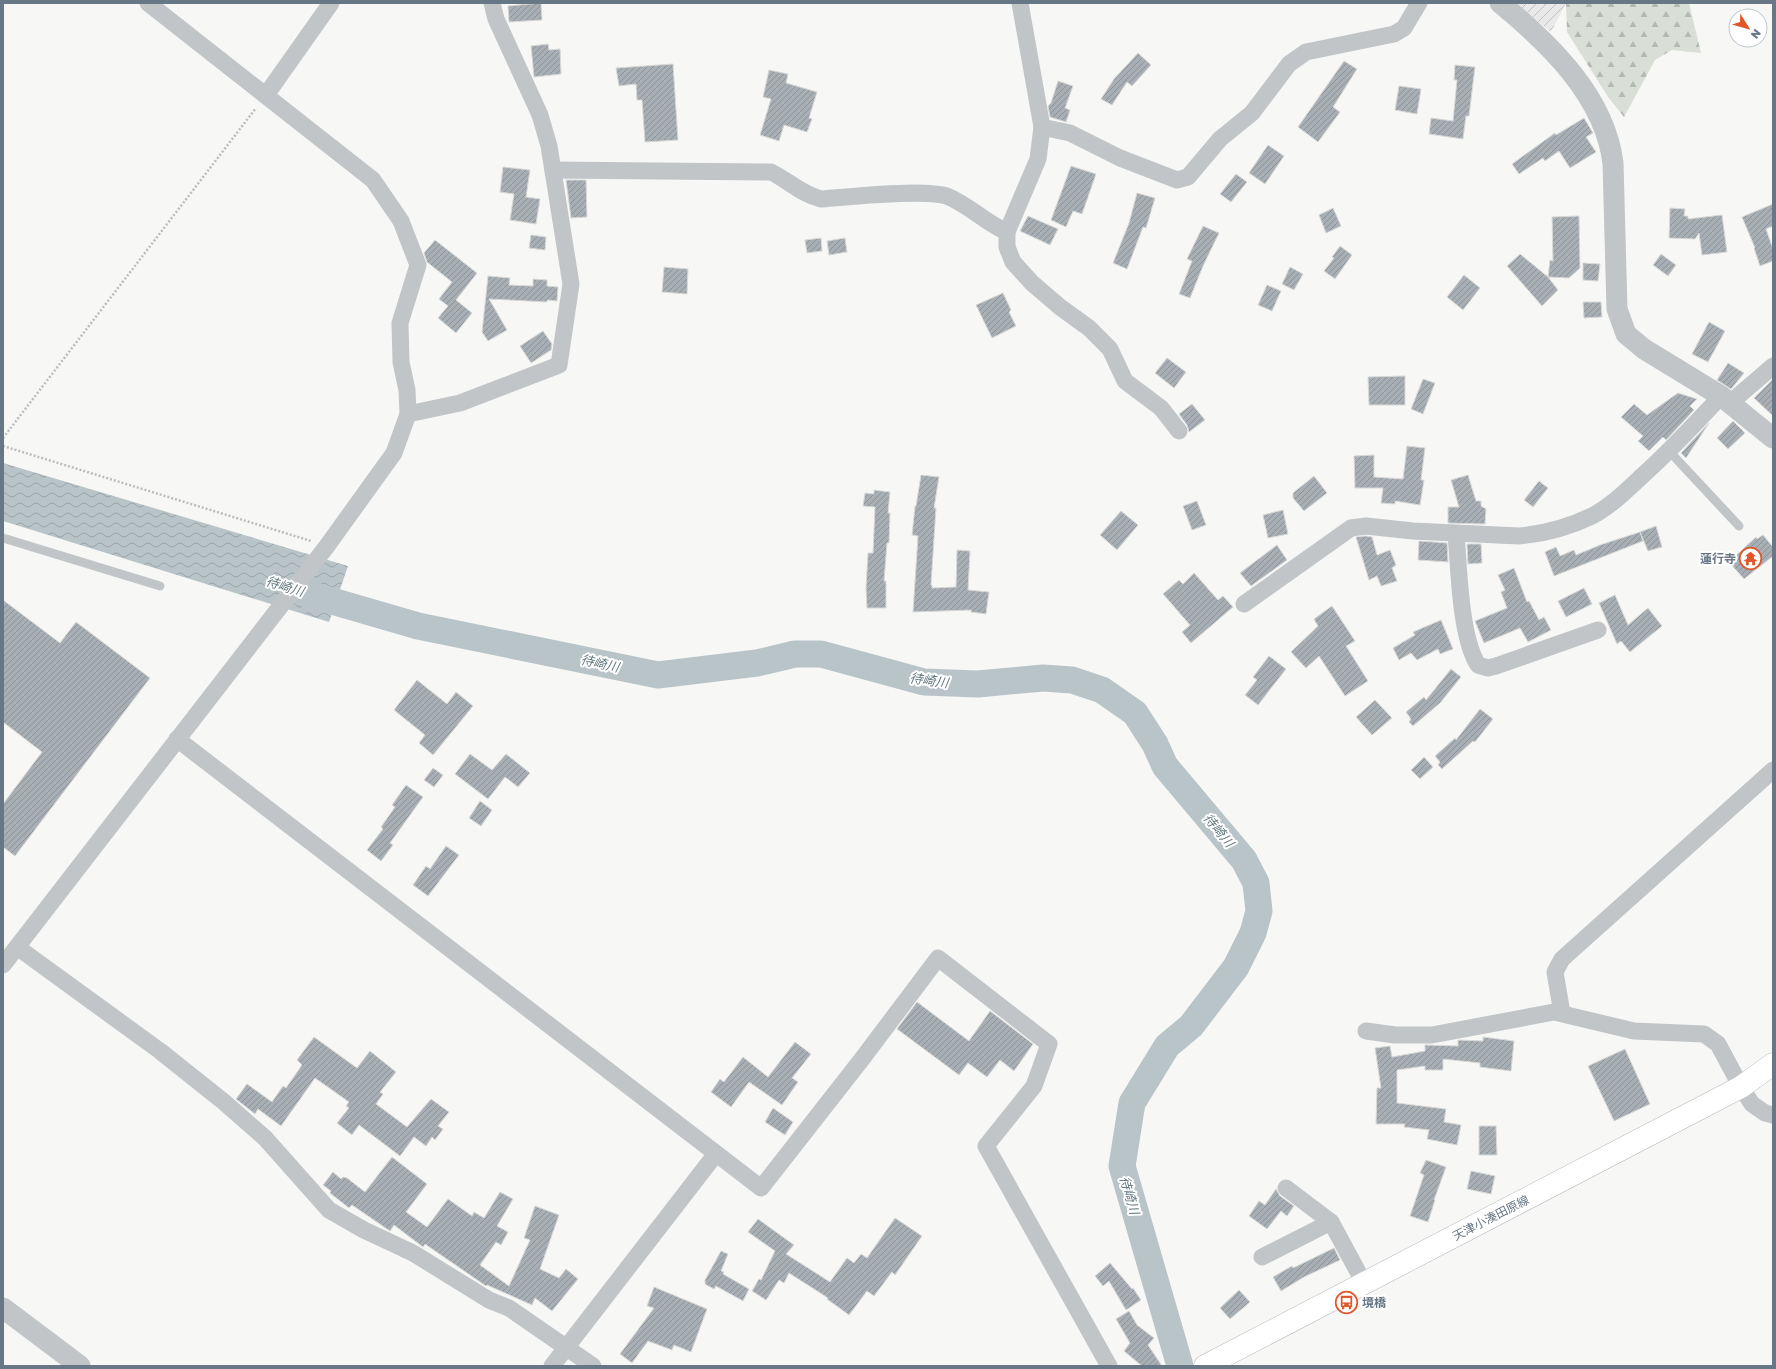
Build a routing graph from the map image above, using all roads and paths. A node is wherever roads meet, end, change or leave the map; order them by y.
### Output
1 (148, 3) edge
2 (331, 3) edge
3 (492, 3) edge
4 (1020, 3) edge
5 (1419, 3) edge
6 (1500, 3) edge
7 (266, 95) junction
8 (1042, 127) junction
9 (553, 170) junction
10 (1007, 232) junction
11 (1773, 366) edge
12 (1725, 400) junction
13 (408, 414) junction
14 (1179, 430) dead end
15 (3, 438) edge
16 (1773, 438) edge
17 (3, 446) edge
18 (1669, 451) junction
19 (1739, 526) dead end
20 (1456, 534) junction
21 (3, 538) edge
22 (327, 546) junction
23 (160, 586) dead end
24 (1244, 604) dead end
25 (1598, 630) dead end
26 (177, 739) junction
27 (1773, 770) edge
28 (17, 946) junction
29 (3, 965) edge
30 (1562, 1013) junction
31 (1366, 1031) dead end
32 (1773, 1064) edge
33 (1741, 1087) junction
34 (1773, 1115) edge
35 (716, 1155) junction
36 (1286, 1188) dead end
37 (1331, 1222) junction
38 (1262, 1257) dead end
39 (1364, 1283) junction
40 (3, 1308) edge
41 (567, 1347) junction
42 (80, 1366) edge
43 (552, 1366) edge
44 (593, 1366) edge
45 (1109, 1366) edge
46 (1206, 1366) edge

1 - 7 street
2 - 7 street
3 - 9 street
4 - 8 street
5 - 8 street
6 - 12 street
7 - 13 street
7 - 15 path
8 - 10 street
9 - 10 street
9 - 13 street
10 - 14 street
11 - 12 street
12 - 16 street
12 - 18 street
13 - 22 street
17 - 22 path
18 - 19 lane
18 - 20 street
20 - 24 street
20 - 25 street
21 - 23 lane
22 - 26 street
26 - 28 street
26 - 35 street
27 - 30 street
28 - 29 street
28 - 41 street
30 - 31 street
30 - 33 street
32 - 33 main road, 天津小湊田原線
33 - 34 street
33 - 39 main road, 天津小湊田原線
35 - 41 street
35 - 45 street
36 - 37 street
37 - 38 street
37 - 39 street
39 - 46 main road, 天津小湊田原線
40 - 42 street
41 - 43 street
41 - 44 street

